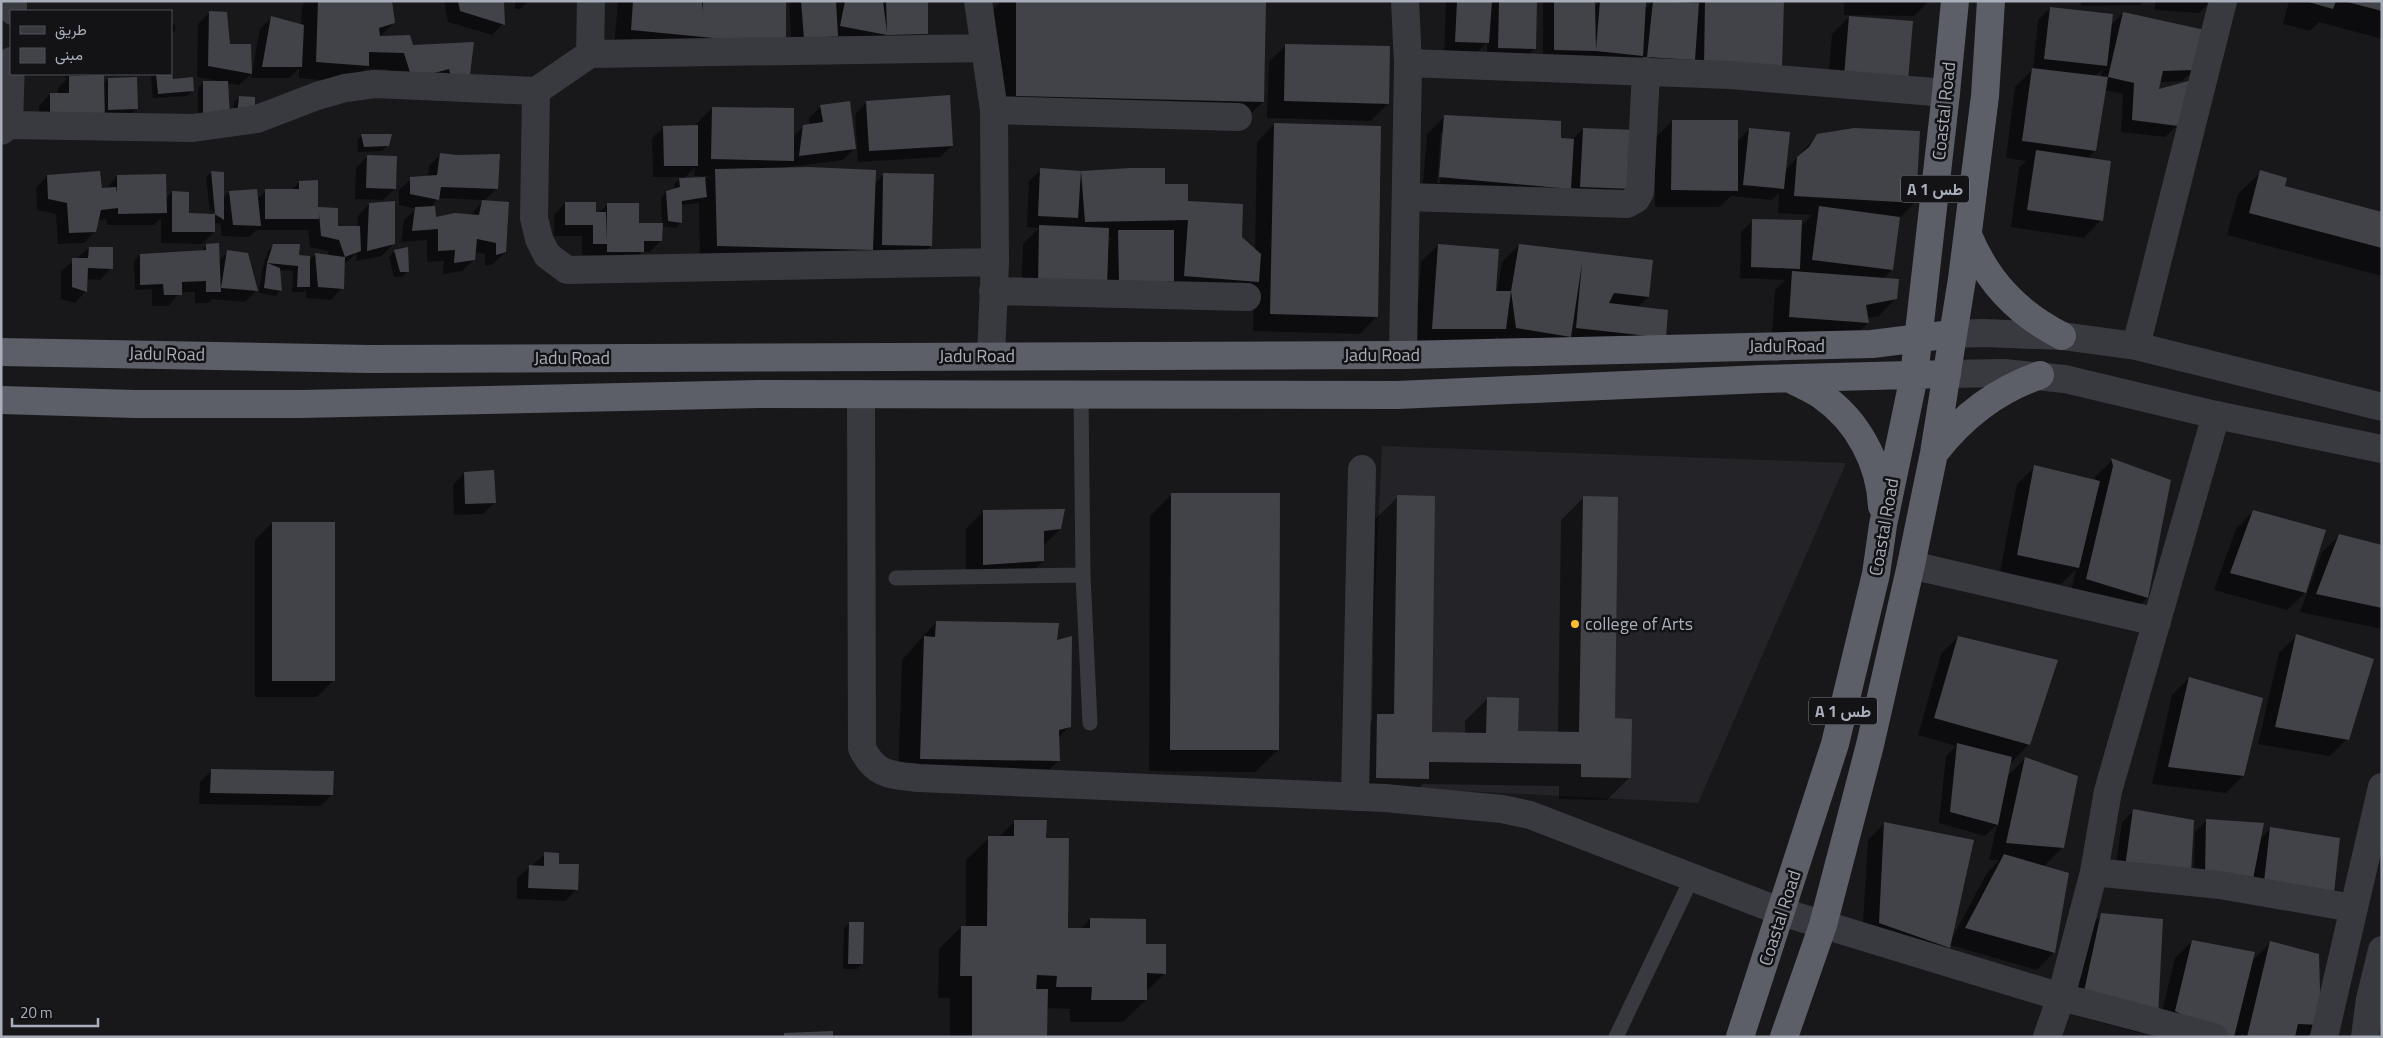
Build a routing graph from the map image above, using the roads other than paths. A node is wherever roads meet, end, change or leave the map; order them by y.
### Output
1 (591, 1) edge
2 (978, 1) edge
3 (1405, 1) edge
4 (1954, 1) edge
5 (1991, 1) edge
6 (2223, 1) edge
7 (985, 48) junction
8 (590, 54) junction
9 (1408, 63) junction
10 (1646, 70) junction
11 (10, 72) edge
12 (536, 91) junction
13 (1946, 93) junction
14 (994, 110) junction
15 (1238, 117) dead end
16 (5, 128) edge
17 (1406, 197) junction
18 (1968, 235) junction
19 (995, 262) junction
20 (993, 291) junction
21 (1247, 297) dead end
22 (1952, 334) junction
23 (2062, 336) junction
24 (1917, 340) junction
25 (2136, 346) junction
26 (1, 352) edge
27 (1403, 355) junction
28 (991, 356) junction
29 (1947, 374) junction
30 (2040, 375) junction
31 (1914, 376) junction
32 (1790, 378) junction
33 (860, 394) junction
34 (1081, 394) junction
35 (1, 400) edge
36 (2382, 407) edge
37 (2216, 415) junction
38 (2382, 449) edge
39 (1934, 453) junction
40 (1362, 470) dead end
41 (1883, 525) junction
42 (1911, 566) junction
43 (1084, 575) junction
44 (896, 578) dead end
45 (2157, 622) junction
46 (1090, 723) dead end
47 (2382, 788) edge
48 (1355, 797) junction
49 (2094, 872) junction
50 (1692, 878) junction
51 (2353, 908) junction
52 (1782, 912) junction
53 (1823, 924) junction
54 (2382, 950) edge
55 (2061, 997) junction
56 (1616, 1037) edge
57 (1740, 1037) edge
58 (1784, 1037) edge
59 (2047, 1037) edge
60 (2214, 1037) edge
61 (2324, 1037) edge
62 (2364, 1037) edge

1 - 8 street
2 - 7 street
3 - 9 street
4 - 13 highway, Coastal Road / A 1 طس
5 - 18 highway, Coastal Road / A 1 طس
6 - 25 street
7 - 8 street
7 - 14 street
8 - 12 street
9 - 10 street
9 - 17 street
10 - 13 street
10 - 17 street
11 - 16 street
12 - 16 street
12 - 19 street
13 - 24 highway, Coastal Road / A 1 طس
14 - 15 street
14 - 19 street
17 - 27 street
18 - 22 highway, Coastal Road / A 1 طس
18 - 23 highway
19 - 20 street
20 - 21 street
20 - 28 street
22 - 23 street
22 - 24 highway, Jadu Road
22 - 29 highway, Coastal Road / A 1 طس
23 - 25 street
24 - 27 highway, Jadu Road
24 - 31 highway, Coastal Road / A 1 طس
25 - 36 street
26 - 28 highway, Jadu Road
27 - 28 highway, Jadu Road
29 - 30 street
29 - 31 highway, Jadu Road
29 - 39 highway, Coastal Road / A 1 طس
30 - 37 street
30 - 39 highway
31 - 32 highway, Jadu Road
31 - 41 highway, Coastal Road / A 1 طس
32 - 34 highway, Jadu Road
32 - 41 highway
33 - 34 highway, Jadu Road
33 - 35 highway, Jadu Road
33 - 48 street
34 - 43 lane
37 - 38 street
37 - 45 street
39 - 42 highway, Coastal Road / A 1 طس
40 - 48 street
41 - 52 highway, Coastal Road / A 1 طس
42 - 45 street
42 - 53 highway, Coastal Road / A 1 طس
43 - 44 lane
43 - 46 lane
45 - 49 street
47 - 51 street
48 - 50 street
49 - 51 street
49 - 55 street
50 - 52 street
50 - 56 lane
51 - 61 street
52 - 53 street
52 - 57 highway, Coastal Road / A 1 طس
53 - 55 street
53 - 58 highway, Coastal Road / A 1 طس
54 - 62 street
55 - 59 street
55 - 60 street

